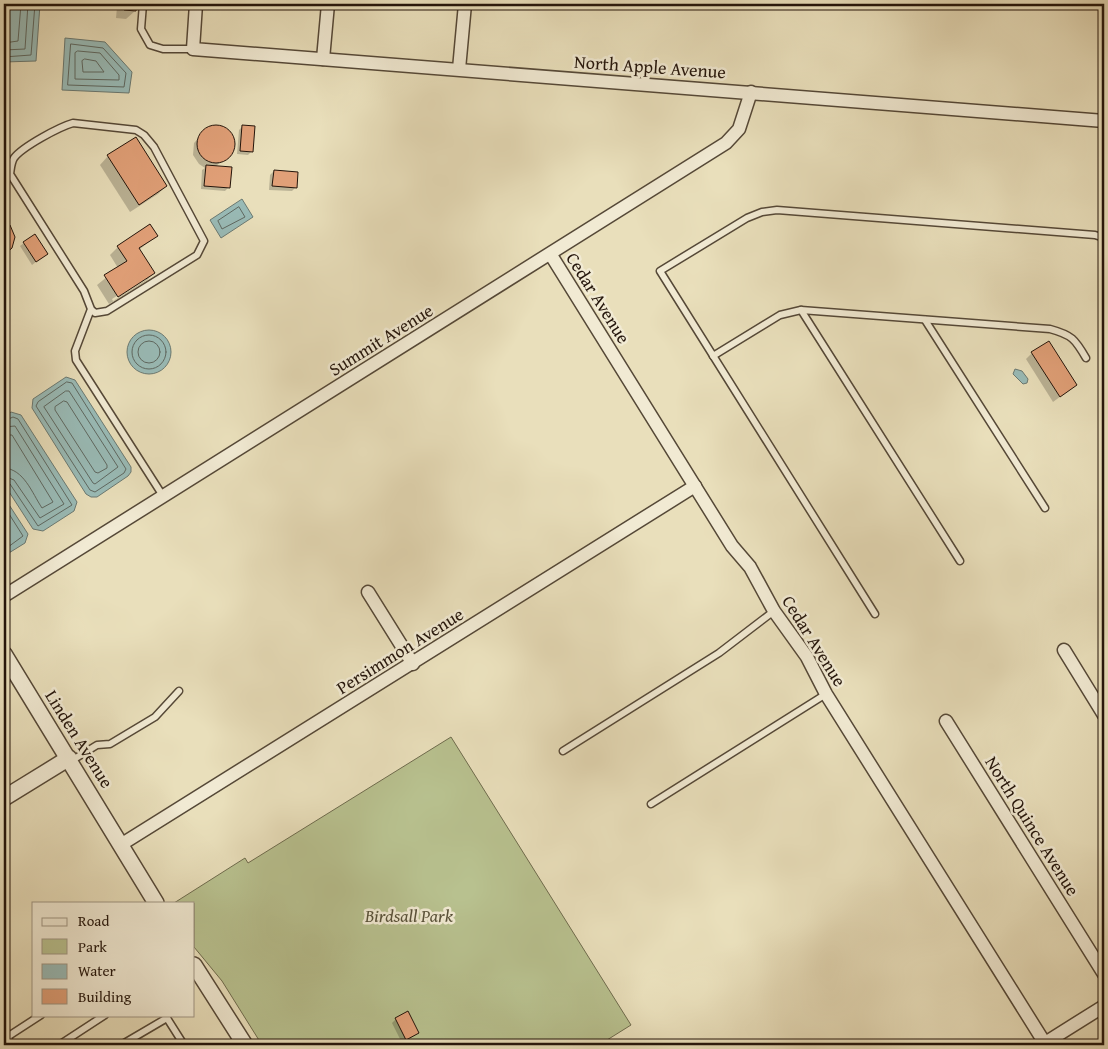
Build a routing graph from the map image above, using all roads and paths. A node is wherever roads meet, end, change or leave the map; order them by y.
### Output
1 (143, 4) edge
2 (196, 4) edge
3 (328, 4) edge
4 (465, 4) edge
5 (193, 49) junction
6 (323, 59) junction
7 (459, 69) junction
8 (751, 92) junction
9 (1104, 121) edge
10 (1104, 238) edge
11 (551, 255) junction
12 (91, 309) junction
13 (801, 310) junction
14 (925, 320) junction
15 (713, 356) junction
16 (1086, 358) dead end
17 (695, 486) junction
18 (163, 496) junction
19 (1045, 508) dead end
20 (960, 561) dead end
21 (368, 592) dead end
22 (4, 596) edge
23 (774, 611) junction
24 (875, 614) dead end
25 (1064, 650) dead end
26 (4, 654) edge
27 (413, 664) junction
28 (179, 691) dead end
29 (826, 694) junction
30 (1104, 715) edge
31 (946, 721) dead end
32 (563, 751) dead end
33 (70, 759) junction
34 (4, 798) edge
35 (651, 804) dead end
36 (122, 844) junction
37 (155, 902) edge
38 (195, 967) edge
39 (1104, 974) edge
40 (1104, 1006) edge
41 (39, 1016) edge
42 (103, 1016) edge
43 (166, 1016) edge
44 (5, 1038) edge
45 (1046, 1044) edge
46 (12, 1045) edge
47 (59, 1045) edge
48 (121, 1045) edge
49 (184, 1045) edge
50 (245, 1045) edge

1 - 5 lane
2 - 5 street
3 - 6 street
4 - 7 street
5 - 6 street, North Apple Avenue
6 - 7 street, North Apple Avenue
7 - 8 street, North Apple Avenue
8 - 9 street, North Apple Avenue
8 - 11 street, Summit Avenue
10 - 15 lane
11 - 17 street, Cedar Avenue
11 - 18 street, Summit Avenue
12 - 12 lane
12 - 18 lane
13 - 14 lane
13 - 15 lane
13 - 20 lane
14 - 16 lane
14 - 19 lane
15 - 24 lane
17 - 23 street, Cedar Avenue
17 - 27 street, Persimmon Avenue
18 - 22 street, Summit Avenue
21 - 27 street
23 - 29 street, Cedar Avenue
23 - 32 lane
25 - 30 street
26 - 33 street, Linden Avenue
27 - 36 street, Persimmon Avenue
28 - 33 lane
29 - 35 lane
29 - 45 street, Cedar Avenue
31 - 39 street, North Quince Avenue
33 - 34 street
33 - 36 street, Linden Avenue
36 - 37 street, Linden Avenue
38 - 50 street
40 - 45 street
41 - 44 lane
42 - 47 lane
43 - 48 lane
43 - 49 lane
44 - 46 lane

